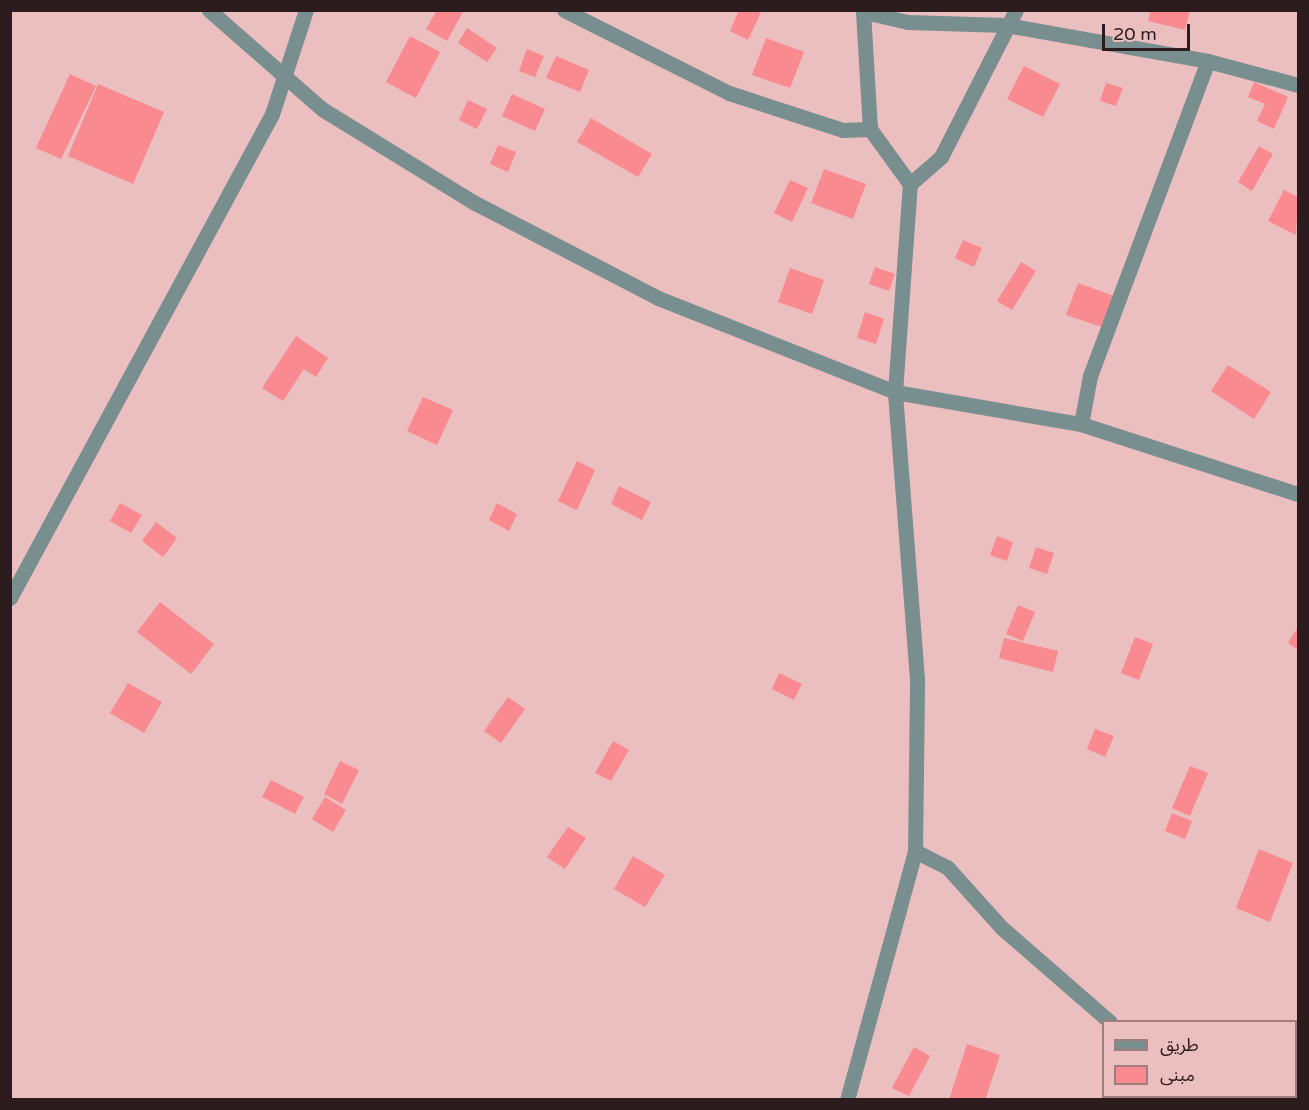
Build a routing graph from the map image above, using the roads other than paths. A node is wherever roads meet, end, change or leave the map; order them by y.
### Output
1 (209, 10) edge
2 (306, 10) edge
3 (564, 10) edge
4 (1016, 10) edge
5 (863, 11) edge
6 (1006, 25) junction
7 (1208, 61) junction
8 (284, 75) junction
9 (1299, 85) edge
10 (870, 129) junction
11 (910, 184) junction
12 (895, 392) junction
13 (1081, 424) junction
14 (1299, 494) edge
15 (10, 598) edge
16 (915, 851) junction
17 (1108, 1020) edge
18 (847, 1100) edge

1 - 8 street
2 - 8 street
3 - 10 street
4 - 6 street
5 - 6 street
5 - 10 street
6 - 7 street
6 - 11 street
7 - 9 street
7 - 13 street
8 - 12 street
8 - 15 street
10 - 11 street
11 - 12 street
12 - 13 street
12 - 16 street
13 - 14 street
16 - 17 street
16 - 18 street

